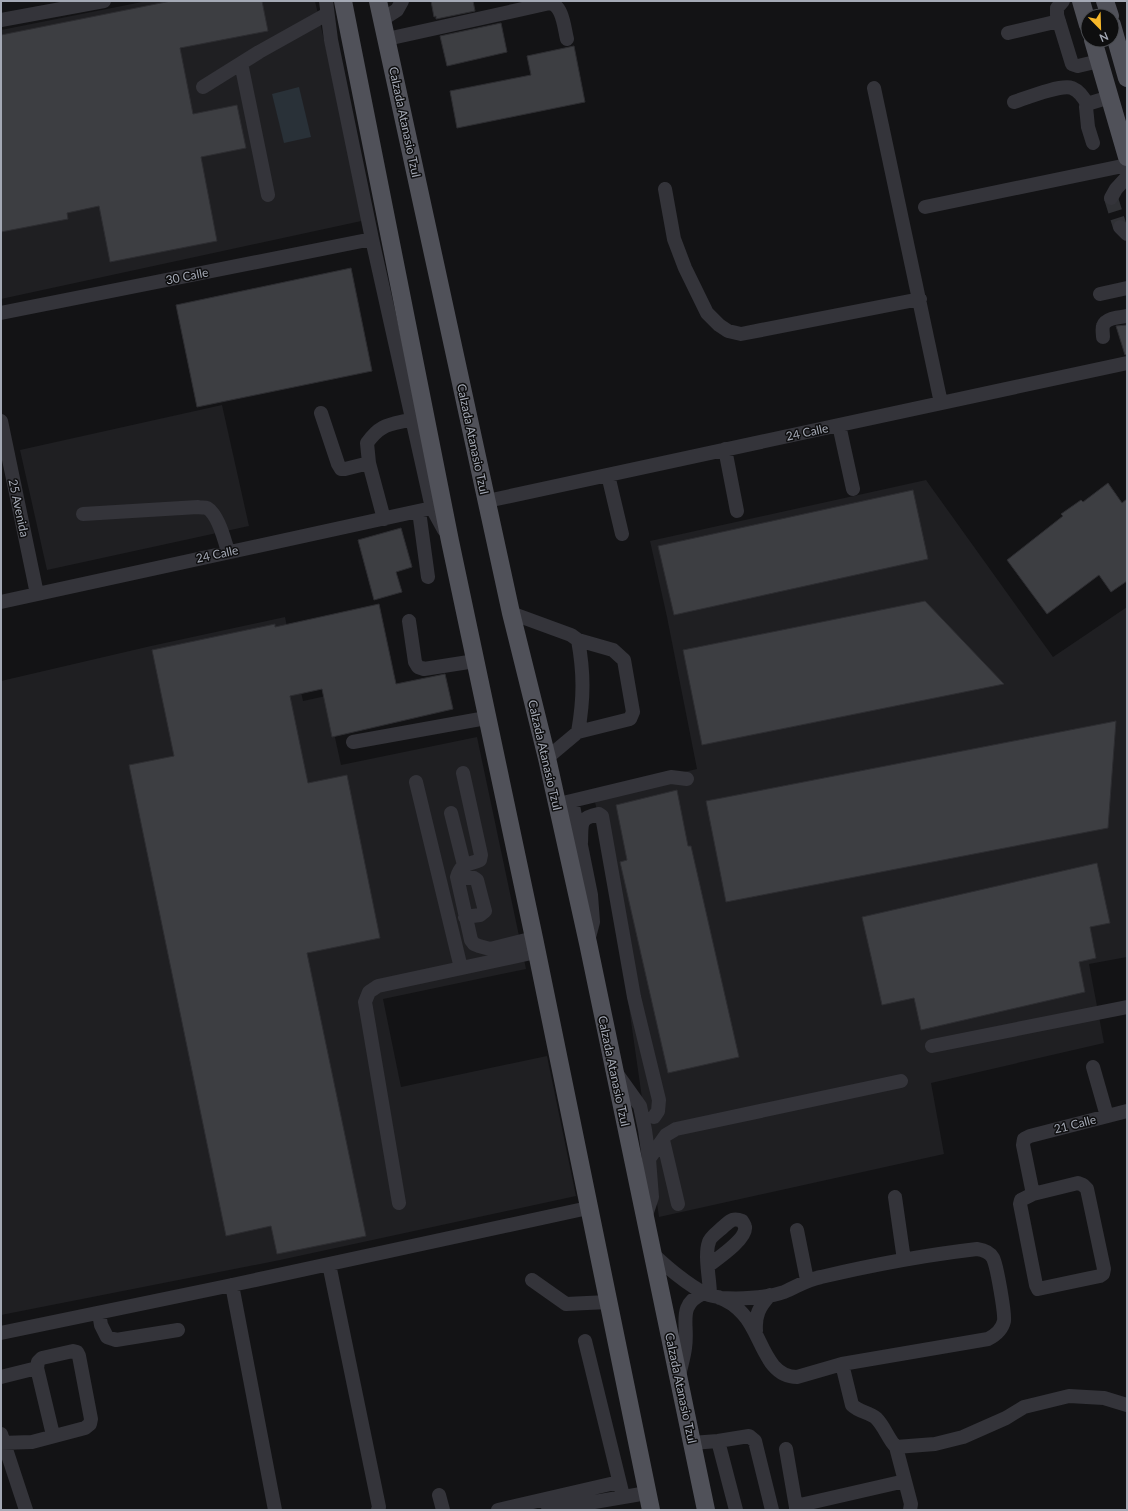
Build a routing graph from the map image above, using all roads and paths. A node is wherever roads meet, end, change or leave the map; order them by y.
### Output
1 (77, 1) edge
2 (104, 1) edge
3 (344, 1) edge
4 (378, 1) edge
5 (402, 1) edge
6 (1063, 1) edge
7 (326, 7) edge
8 (65, 8) junction
9 (383, 19) junction
10 (1, 20) edge
11 (1059, 21) junction
12 (1008, 33) dead end
13 (387, 39) junction
14 (567, 39) dead end
15 (1095, 48) edge
16 (1119, 48) edge
17 (1099, 61) junction
18 (241, 63) junction
19 (1127, 78) edge
20 (203, 87) dead end
21 (874, 88) dead end
22 (1110, 98) junction
23 (1014, 102) dead end
24 (1087, 104) junction
25 (1093, 143) dead end
26 (1127, 157) edge
27 (1127, 166) edge
28 (1127, 177) edge
29 (665, 189) dead end
30 (268, 195) dead end
31 (1111, 198) dead end
32 (925, 207) dead end
33 (372, 239) junction
34 (1127, 288) edge
35 (1100, 294) dead end
36 (920, 300) junction
37 (1, 313) edge
38 (1127, 316) edge
39 (1103, 337) dead end
40 (1127, 363) edge
41 (941, 403) junction
42 (321, 413) dead end
43 (413, 419) junction
44 (1, 421) edge
45 (839, 425) junction
46 (725, 449) junction
47 (4, 452) edge
48 (369, 464) junction
49 (608, 475) junction
50 (853, 489) dead end
51 (487, 501) junction
52 (426, 510) junction
53 (738, 511) dead end
54 (83, 514) dead end
55 (384, 519) junction
56 (622, 534) dead end
57 (450, 541) junction
58 (228, 552) junction
59 (428, 577) dead end
60 (37, 594) junction
61 (1, 602) edge
62 (511, 613) junction
63 (409, 621) dead end
64 (578, 640) junction
65 (475, 661) junction
66 (486, 718) junction
67 (578, 732) junction
68 (353, 742) dead end
69 (547, 758) junction
70 (462, 773) dead end
71 (686, 779) dead end
72 (416, 782) dead end
73 (565, 802) junction
74 (451, 813) dead end
75 (581, 843) junction
76 (464, 865) junction
77 (457, 877) junction
78 (465, 917) junction
79 (588, 943) junction
80 (535, 945) junction
81 (461, 968) junction
82 (1125, 1009) edge
83 (932, 1046) dead end
84 (613, 1067) junction
85 (1094, 1067) dead end
86 (901, 1081) dead end
87 (640, 1106) junction
88 (1127, 1111) edge
89 (1107, 1116) junction
90 (654, 1117) junction
91 (676, 1129) junction
92 (663, 1140) junction
93 (649, 1159) junction
94 (1032, 1194) junction
95 (895, 1197) dead end
96 (399, 1203) dead end
97 (678, 1204) dead end
98 (588, 1208) junction
99 (645, 1219) junction
100 (797, 1230) dead end
101 (653, 1254) junction
102 (904, 1260) junction
103 (329, 1264) junction
104 (708, 1266) dead end
105 (532, 1280) dead end
106 (807, 1280) junction
107 (232, 1285) junction
108 (770, 1294) junction
109 (711, 1295) junction
110 (608, 1302) junction
111 (99, 1313) junction
112 (178, 1330) dead end
113 (756, 1332) junction
114 (2, 1334) edge
115 (585, 1341) dead end
116 (842, 1364) junction
117 (37, 1368) junction
118 (1, 1377) edge
119 (678, 1378) junction
120 (1127, 1405) edge
121 (53, 1435) junction
122 (2, 1440) edge
123 (718, 1441) junction
124 (692, 1442) junction
125 (896, 1447) junction
126 (786, 1449) dead end
127 (905, 1481) junction
128 (619, 1482) junction
129 (440, 1495) dead end
130 (623, 1496) junction
131 (649, 1501) edge
132 (796, 1508) edge
133 (26, 1510) edge
134 (275, 1510) edge
135 (378, 1510) edge
136 (444, 1510) edge
137 (498, 1510) edge
138 (548, 1510) edge
139 (706, 1510) edge
140 (736, 1510) edge
141 (772, 1510) edge
142 (910, 1510) edge

1 - 8 street
2 - 8 street
3 - 57 main road
4 - 9 main road, Calzada Atanasio Tzul
5 - 9 street
6 - 11 street
7 - 18 street
7 - 33 street
8 - 10 street
9 - 13 main road, Calzada Atanasio Tzul
11 - 12 street
11 - 17 street
13 - 14 street
13 - 51 main road, Calzada Atanasio Tzul
15 - 17 main road
16 - 19 main road
17 - 22 main road
18 - 20 street
18 - 30 street
21 - 36 street
22 - 24 street
22 - 26 main road
23 - 24 street
24 - 25 street
27 - 32 street
28 - 31 street
29 - 36 street
33 - 37 street, 30 Calle
33 - 43 street
34 - 35 street
36 - 41 street
38 - 39 street
40 - 41 street, 24 Calle
41 - 45 street, 24 Calle
42 - 48 street
43 - 48 street
43 - 52 street
44 - 47 street, 25 Avenida
45 - 46 street, 24 Calle
45 - 50 street
46 - 49 street, 24 Calle
46 - 53 street
47 - 60 street, 25 Avenida
48 - 55 street
49 - 51 street, 24 Calle
49 - 56 street
51 - 62 main road, Calzada Atanasio Tzul
52 - 55 street, 24 Calle
52 - 57 street
52 - 59 street
54 - 58 street
55 - 58 street, 24 Calle
57 - 65 main road
58 - 60 street, 24 Calle
60 - 61 street, 24 Calle
62 - 64 street
62 - 69 main road, Calzada Atanasio Tzul
63 - 65 street
64 - 67 street
64 - 67 street
65 - 66 main road
66 - 68 street
66 - 80 main road
67 - 69 street
69 - 73 main road, Calzada Atanasio Tzul
70 - 76 street
71 - 73 street
72 - 81 street
73 - 75 street
73 - 79 main road, Calzada Atanasio Tzul
74 - 76 street
75 - 79 street
75 - 90 street
76 - 77 street
77 - 78 street
77 - 78 street
78 - 80 street
79 - 84 main road, Calzada Atanasio Tzul
80 - 81 street
80 - 98 main road
81 - 96 street
82 - 83 street
84 - 87 street
84 - 99 main road, Calzada Atanasio Tzul
85 - 89 street
86 - 91 street
87 - 90 street
87 - 93 street
88 - 89 street, 21 Calle
89 - 94 street, 21 Calle
90 - 91 street
91 - 92 street
92 - 93 street
92 - 97 street
93 - 99 street
94 - 94 street
95 - 102 street
98 - 103 street
98 - 110 main road
99 - 101 main road, Calzada Atanasio Tzul
100 - 106 street
101 - 109 street
101 - 119 main road, Calzada Atanasio Tzul
102 - 106 street
102 - 116 street
103 - 107 street
103 - 135 street
104 - 109 street
105 - 110 street
106 - 108 street
107 - 111 street
107 - 134 street
108 - 109 street
108 - 113 street
109 - 113 street
109 - 119 street
110 - 131 main road
111 - 112 street
111 - 114 street
113 - 116 street
115 - 128 street
116 - 125 street
117 - 118 street
117 - 121 street
117 - 121 street
119 - 124 main road, Calzada Atanasio Tzul
120 - 125 street
121 - 122 street
122 - 133 street
123 - 124 street
123 - 140 street
123 - 141 street
124 - 139 main road, Calzada Atanasio Tzul
125 - 127 street
126 - 132 street
127 - 132 street
127 - 142 street
128 - 130 street
128 - 137 street
129 - 136 street
130 - 131 street
130 - 138 street

